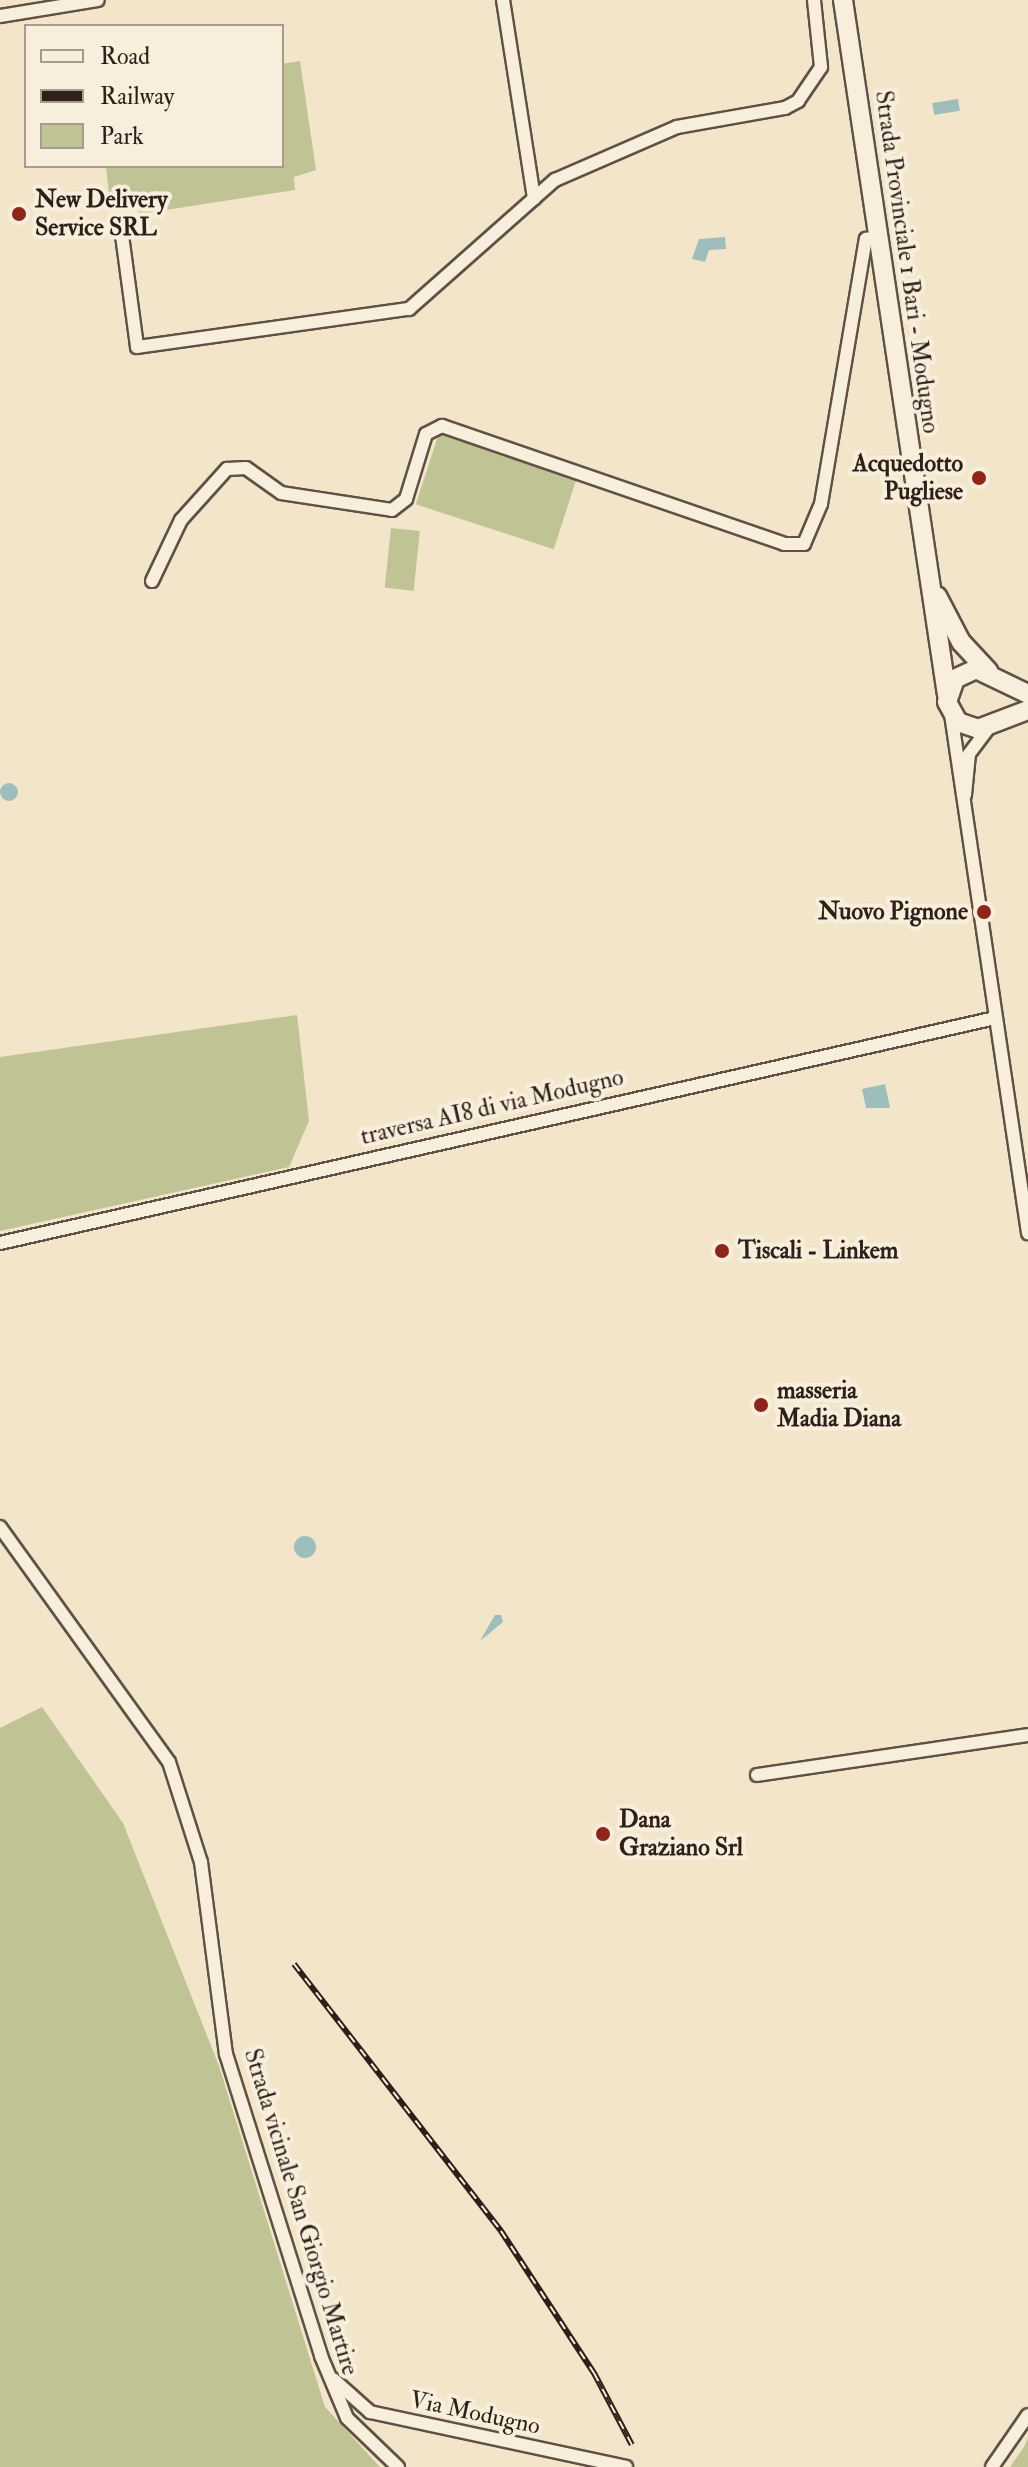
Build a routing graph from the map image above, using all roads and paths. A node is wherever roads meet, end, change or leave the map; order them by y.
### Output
1 (98, 0) edge
2 (503, 0) edge
3 (814, 0) edge
4 (843, 0) edge
5 (0, 16) edge
6 (534, 199) junction
7 (121, 228) dead end
8 (879, 236) junction
9 (930, 579) junction
10 (152, 581) dead end
11 (993, 675) junction
12 (1028, 694) edge
13 (949, 704) junction
14 (1028, 710) edge
15 (995, 722) junction
16 (964, 810) junction
17 (995, 1018) junction
18 (1028, 1233) edge
19 (0, 1243) edge
20 (0, 1527) edge
21 (1028, 1735) edge
22 (757, 1775) dead end
23 (330, 2374) junction
24 (1028, 2415) edge
25 (398, 2467) edge
26 (626, 2467) edge
27 (992, 2467) edge

1 - 5 street
2 - 6 street
3 - 6 street
4 - 8 street, Strada Provinciale 1 Bari - Modugno
6 - 7 street
8 - 9 street, Strada Provinciale 1 Bari - Modugno
8 - 10 street
9 - 11 street, Strada Provinciale 1 Bari - Modugno
9 - 13 street, Strada Provinciale 1 Bari - Modugno
11 - 12 street
11 - 13 street
11 - 15 street
13 - 15 street
13 - 16 street
14 - 15 street
15 - 16 street
16 - 17 street
17 - 18 street
17 - 19 street, traversa AI8 di via Modugno
20 - 23 street, Strada vicinale San Giorgio Martire
21 - 22 street
23 - 25 street, Strada vicinale San Giorgio Martire
23 - 26 street, Via Modugno
24 - 27 street

